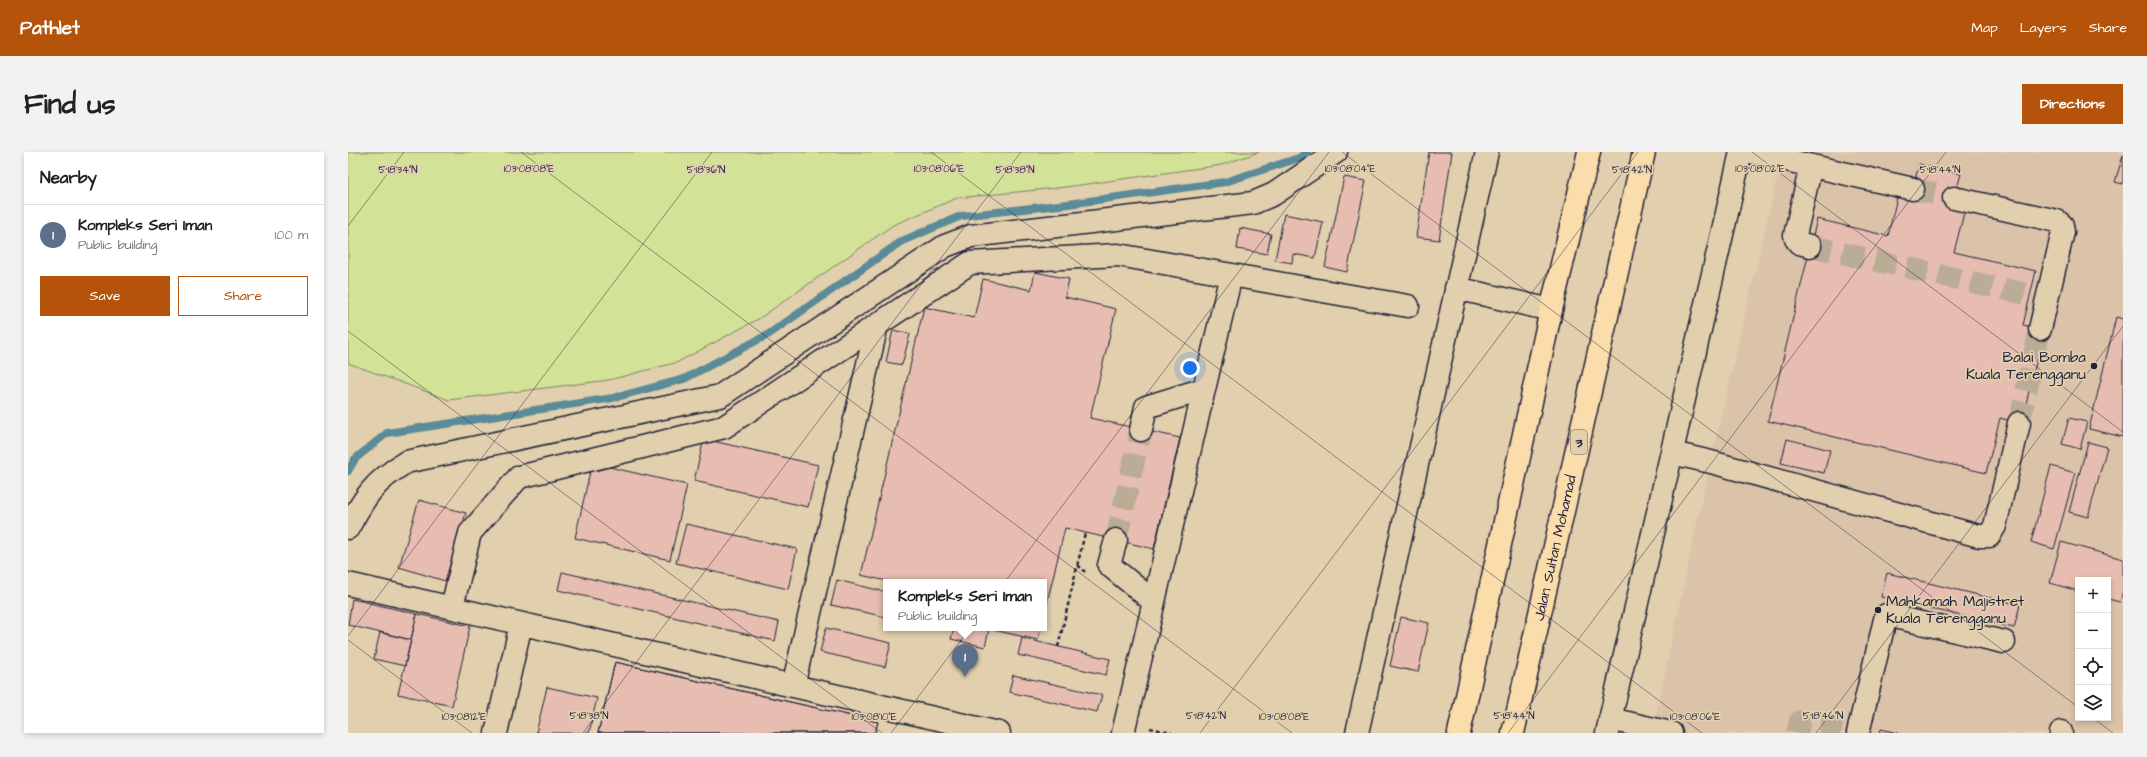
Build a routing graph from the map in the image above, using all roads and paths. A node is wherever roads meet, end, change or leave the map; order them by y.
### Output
1 (1336, 152) edge
2 (1487, 152) edge
3 (1589, 152) edge
4 (1644, 152) edge
5 (1741, 152) edge
6 (1751, 152) edge
7 (1811, 166) junction
8 (1913, 189) tunnel mouth
9 (1954, 198) tunnel mouth
10 (1810, 246) tunnel mouth
11 (1231, 275) junction
12 (1456, 288) junction
13 (1408, 306) dead end
14 (1551, 310) junction
15 (877, 325) junction
16 (2040, 329) tunnel mouth
17 (1204, 389) junction
18 (2019, 423) tunnel mouth
19 (1141, 430) tunnel mouth
20 (1672, 453) junction
21 (348, 528) edge
22 (1085, 533) dead end
23 (1116, 540) tunnel mouth
24 (348, 584) edge
25 (1154, 602) junction
26 (452, 607) junction
27 (521, 624) junction
28 (2004, 642) dead end
29 (1058, 647) dead end
30 (793, 686) junction
31 (1609, 726) edge
32 (496, 733) edge
33 (1000, 733) edge
34 (1123, 733) edge
35 (1357, 733) edge
36 (1459, 733) edge
37 (1513, 733) edge
38 (1671, 733) edge
39 (1858, 733) edge

1 - 21 street
2 - 12 street
3 - 14 highway
4 - 37 highway, Jalan Sultan Mohamad / 3
5 - 20 street
6 - 7 street
7 - 8 street
7 - 10 street
9 - 16 street
11 - 13 street
11 - 15 street
11 - 17 street
12 - 14 street
12 - 35 street
14 - 36 highway
15 - 26 street
15 - 30 street
17 - 19 street
17 - 25 street
18 - 20 street
20 - 31 street
22 - 29 path
23 - 25 street
24 - 26 street
25 - 34 street
26 - 27 street
27 - 30 street
27 - 32 street
28 - 39 street
30 - 33 street
31 - 38 street

